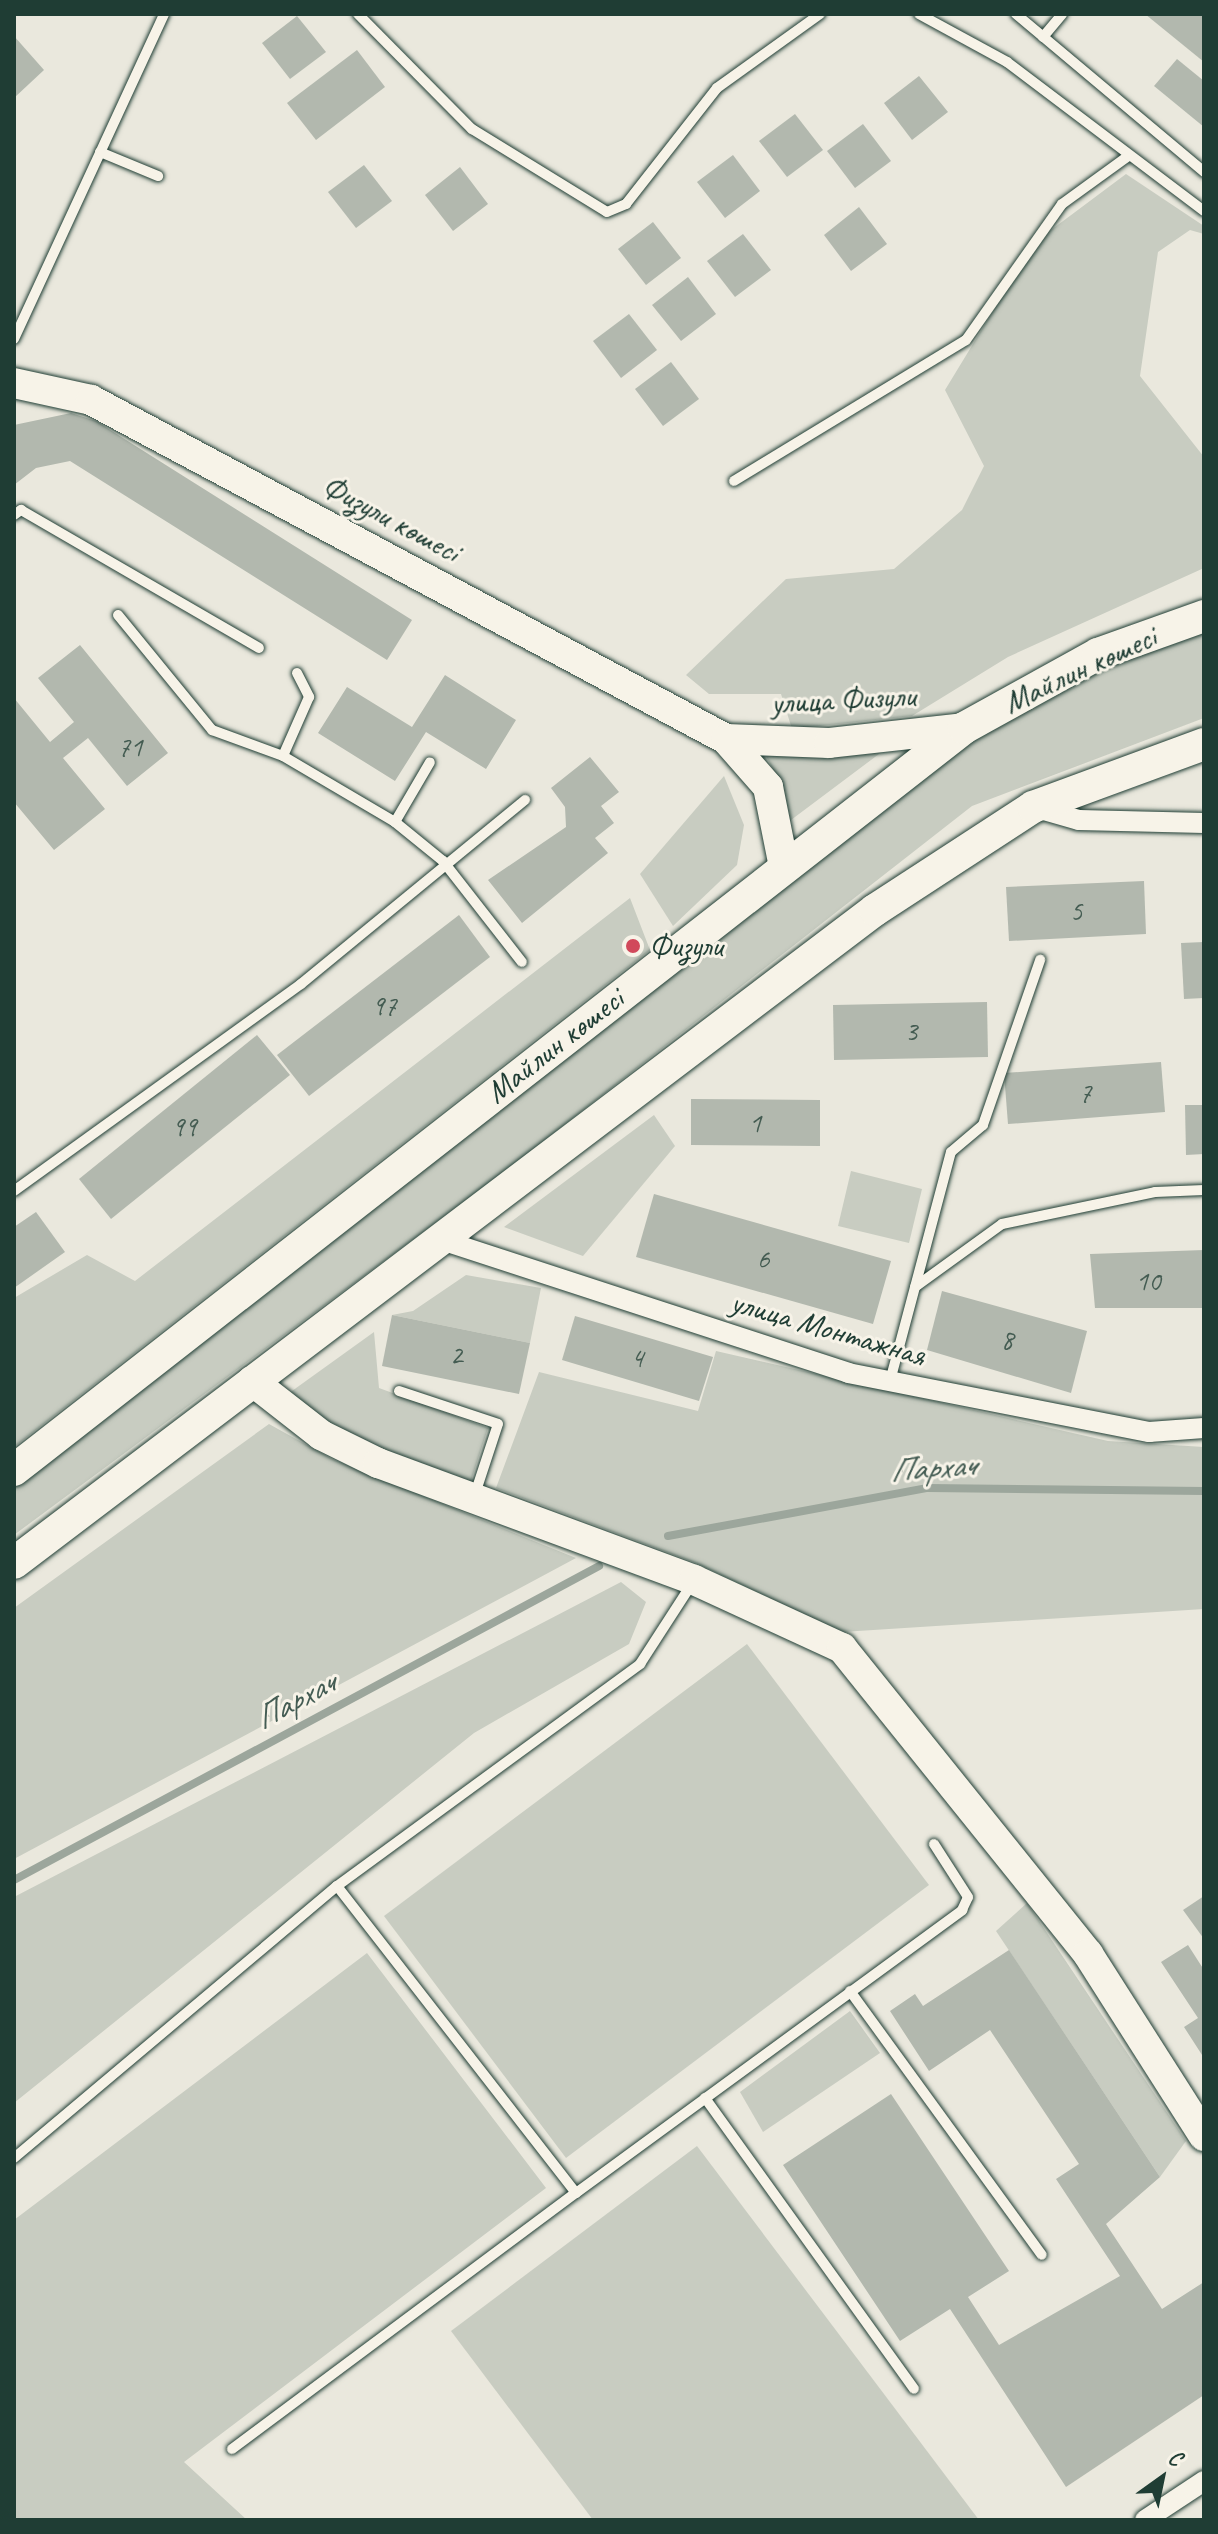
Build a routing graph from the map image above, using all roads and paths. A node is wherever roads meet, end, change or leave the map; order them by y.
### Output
1 (164, 14) edge
2 (358, 14) edge
3 (820, 14) edge
4 (919, 14) edge
5 (1016, 14) edge
6 (1062, 14) edge
7 (1043, 37) junction
8 (100, 152) junction
9 (1127, 157) junction
10 (1204, 172) edge
11 (158, 176) dead end
12 (1204, 211) edge
13 (14, 339) edge
14 (14, 383) edge
15 (734, 481) dead end
16 (14, 515) edge
17 (118, 615) dead end
18 (1204, 616) edge
19 (259, 648) dead end
20 (297, 673) dead end
21 (964, 728) junction
22 (726, 739) junction
23 (1204, 744) edge
24 (283, 756) junction
25 (430, 762) dead end
26 (525, 800) dead end
27 (1033, 807) junction
28 (395, 822) junction
29 (1204, 823) edge
30 (443, 861) junction
31 (784, 867) junction
32 (1040, 960) dead end
33 (522, 962) dead end
34 (1204, 1190) edge
35 (14, 1191) edge
36 (445, 1241) junction
37 (915, 1287) junction
38 (252, 1381) junction
39 (890, 1381) junction
40 (399, 1391) dead end
41 (1204, 1428) edge
42 (14, 1470) edge
43 (473, 1499) junction
44 (14, 1563) edge
45 (694, 1580) junction
46 (934, 1844) dead end
47 (337, 1886) junction
48 (850, 1991) junction
49 (705, 2098) junction
50 (1204, 2136) edge
51 (14, 2158) edge
52 (576, 2193) junction
53 (1042, 2255) dead end
54 (914, 2389) dead end
55 (232, 2449) dead end
56 (1204, 2481) edge
57 (1145, 2520) edge

1 - 8 lane
2 - 3 lane
4 - 9 lane
5 - 7 lane
6 - 7 lane
7 - 10 lane
8 - 11 lane
8 - 13 lane
9 - 12 lane
9 - 15 lane
14 - 22 street, Физули көшесі
16 - 19 lane
17 - 24 lane
18 - 21 main road, Майлин көшесі
20 - 24 lane
21 - 22 street, улица Физули
21 - 31 main road, Майлин көшесі
22 - 31 street
23 - 27 main road
24 - 28 lane
25 - 28 lane
26 - 30 lane
27 - 29 street
27 - 36 main road
28 - 30 lane
30 - 33 lane
30 - 35 lane
31 - 42 main road, Майлин көшесі
32 - 37 lane
34 - 37 lane
36 - 38 main road
36 - 39 street, улица Монтажная
37 - 39 lane
38 - 43 street
38 - 44 main road
39 - 41 street, улица Монтажная
40 - 43 lane
43 - 45 street
45 - 47 lane
45 - 50 street
46 - 48 lane
47 - 51 lane
47 - 52 lane
48 - 49 lane
48 - 53 lane
49 - 52 lane
49 - 54 lane
52 - 55 lane
56 - 57 street

